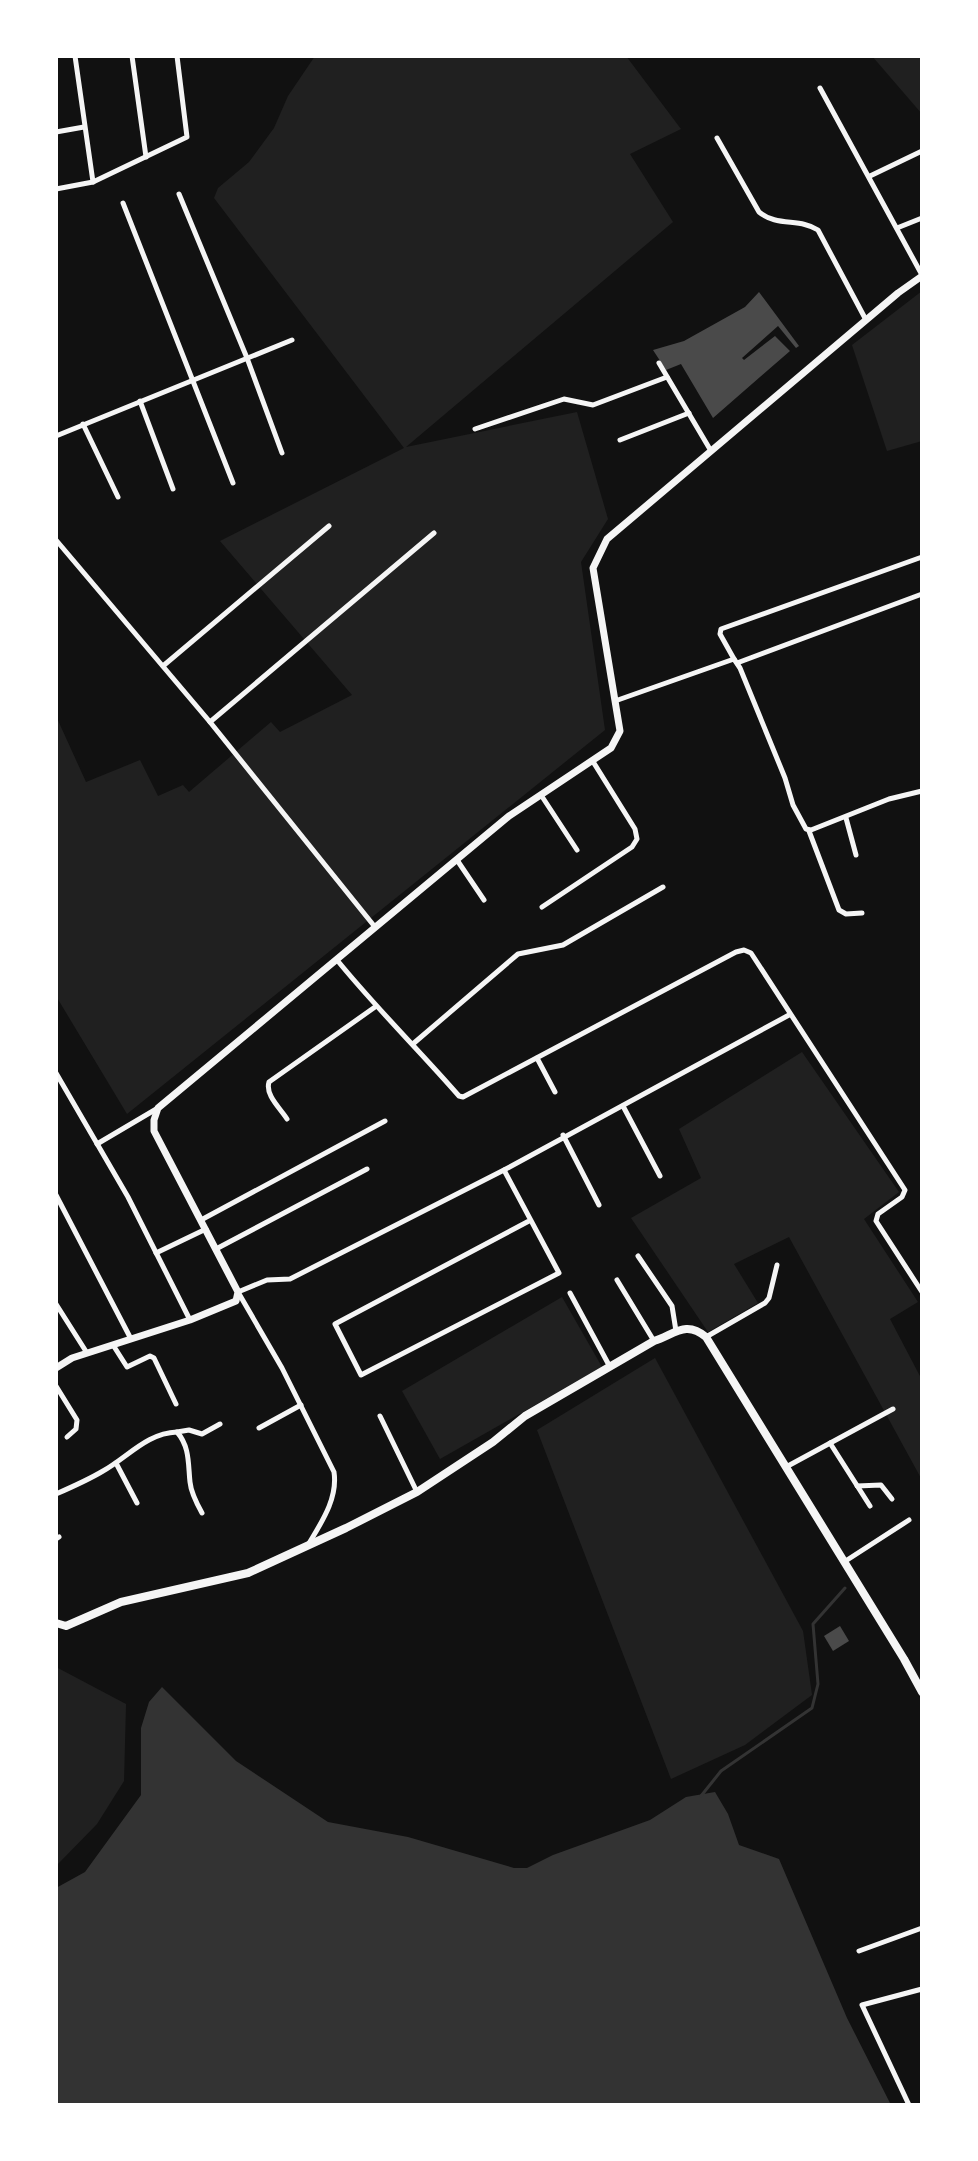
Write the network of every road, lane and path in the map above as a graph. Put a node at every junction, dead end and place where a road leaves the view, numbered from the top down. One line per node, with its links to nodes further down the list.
1 (75, 56): 5 (street)
2 (132, 56): 9 (street)
3 (177, 56): 9 (street)
4 (820, 88): 10 (street)
5 (84, 127): 6 (street); 11 (street)
6 (56, 132)
7 (717, 138): 18 (street)
8 (922, 151): 10 (street)
9 (146, 157): 11 (street)
10 (870, 176): 16 (street)
11 (93, 182): 12 (street)
12 (56, 189)
13 (179, 194): 20 (street)
14 (123, 203): 23 (street)
15 (922, 218): 16 (street)
16 (897, 228): 17 (street)
17 (922, 276): 18 (street)
18 (866, 320): 30 (street)
19 (292, 340): 20 (street)
20 (247, 358): 23 (street); 31 (street)
21 (659, 363): 22 (street)
22 (667, 377): 25 (street); 27 (street)
23 (193, 380): 24 (street); 32 (street)
24 (140, 401): 26 (street); 33 (street)
25 (689, 413): 29 (street); 30 (street)
26 (83, 424): 28 (street); 34 (street)
27 (475, 429)
28 (56, 436)
29 (620, 440)
30 (711, 451): 42 (street)
31 (282, 453)
32 (233, 483)
33 (173, 489)
34 (118, 497)
35 (329, 526): 41 (street)
36 (434, 533): 43 (street)
37 (56, 540): 41 (street)
38 (922, 557): 40 (street)
39 (922, 594): 40 (street)
40 (736, 661): 42 (street); 48 (street)
41 (163, 666): 43 (street)
42 (615, 701): 44 (street)
43 (210, 722): 56 (street)
44 (592, 760): 46 (street); 54 (street)
45 (922, 791): 47 (street)
46 (541, 795): 49 (street); 51 (street)
47 (846, 817): 48 (street); 50 (street)
48 (809, 831): 55 (street)
49 (577, 850)
50 (856, 855)
51 (457, 860): 53 (street); 56 (street)
52 (663, 887): 60 (street)
53 (484, 900)
54 (542, 907)
55 (862, 913)
56 (376, 928): 57 (street)
57 (337, 960): 58 (street); 65 (street)
58 (375, 1007): 60 (street); 66 (street)
59 (789, 1015): 61 (street); 64 (street); 84 (street)
60 (414, 1043): 61 (street)
61 (537, 1058): 63 (street)
62 (56, 1073): 69 (street)
63 (555, 1092)
64 (623, 1106): 68 (street); 72 (street)
65 (158, 1108): 69 (street); 75 (street)
66 (287, 1119)
67 (385, 1121): 75 (street)
68 (563, 1135): 71 (street); 74 (street)
69 (97, 1144): 79 (street)
70 (367, 1169): 78 (street)
71 (504, 1170): 76 (street); 83 (street)
72 (660, 1176)
73 (56, 1195): 90 (street)
74 (599, 1205)
75 (201, 1220): 77 (street)
76 (529, 1221): 76 (street)
77 (206, 1229): 78 (street); 79 (street)
78 (216, 1249): 83 (street)
79 (156, 1253): 87 (street)
80 (638, 1256): 88 (street)
81 (777, 1265): 89 (street)
82 (617, 1280): 91 (street)
83 (238, 1292): 87 (street); 98 (street)
84 (922, 1292)
85 (570, 1293): 95 (street)
86 (56, 1304): 93 (street)
87 (190, 1320): 90 (street)
88 (676, 1331): 89 (main road); 91 (main road)
89 (706, 1337): 107 (main road)
90 (131, 1339): 92 (street)
91 (654, 1341): 95 (main road)
92 (113, 1345): 93 (street); 97 (street)
93 (87, 1353): 94 (street)
94 (57, 1366)
95 (610, 1367): 109 (main road)
96 (56, 1386): 104 (street)
97 (176, 1404)
98 (301, 1405): 102 (street); 116 (street)
99 (893, 1409): 105 (street)
100 (380, 1416): 109 (street)
101 (220, 1424): 103 (street)
102 (259, 1428)
103 (177, 1432): 106 (street); 114 (street)
104 (67, 1437)
105 (830, 1443): 107 (street); 108 (street)
106 (116, 1463): 110 (street); 112 (street)
107 (786, 1467): 117 (main road)
108 (857, 1486): 111 (street); 113 (street)
109 (417, 1492): 116 (main road)
110 (56, 1494)
111 (892, 1499)
112 (137, 1503)
113 (870, 1506)
114 (202, 1513)
115 (909, 1520): 117 (street)
116 (308, 1546): 118 (main road)
117 (844, 1562): 119 (main road)
118 (56, 1623)
119 (922, 1692)
120 (922, 1928): 121 (street)
121 (859, 1951)
122 (922, 1989): 123 (street)
123 (909, 2105)

